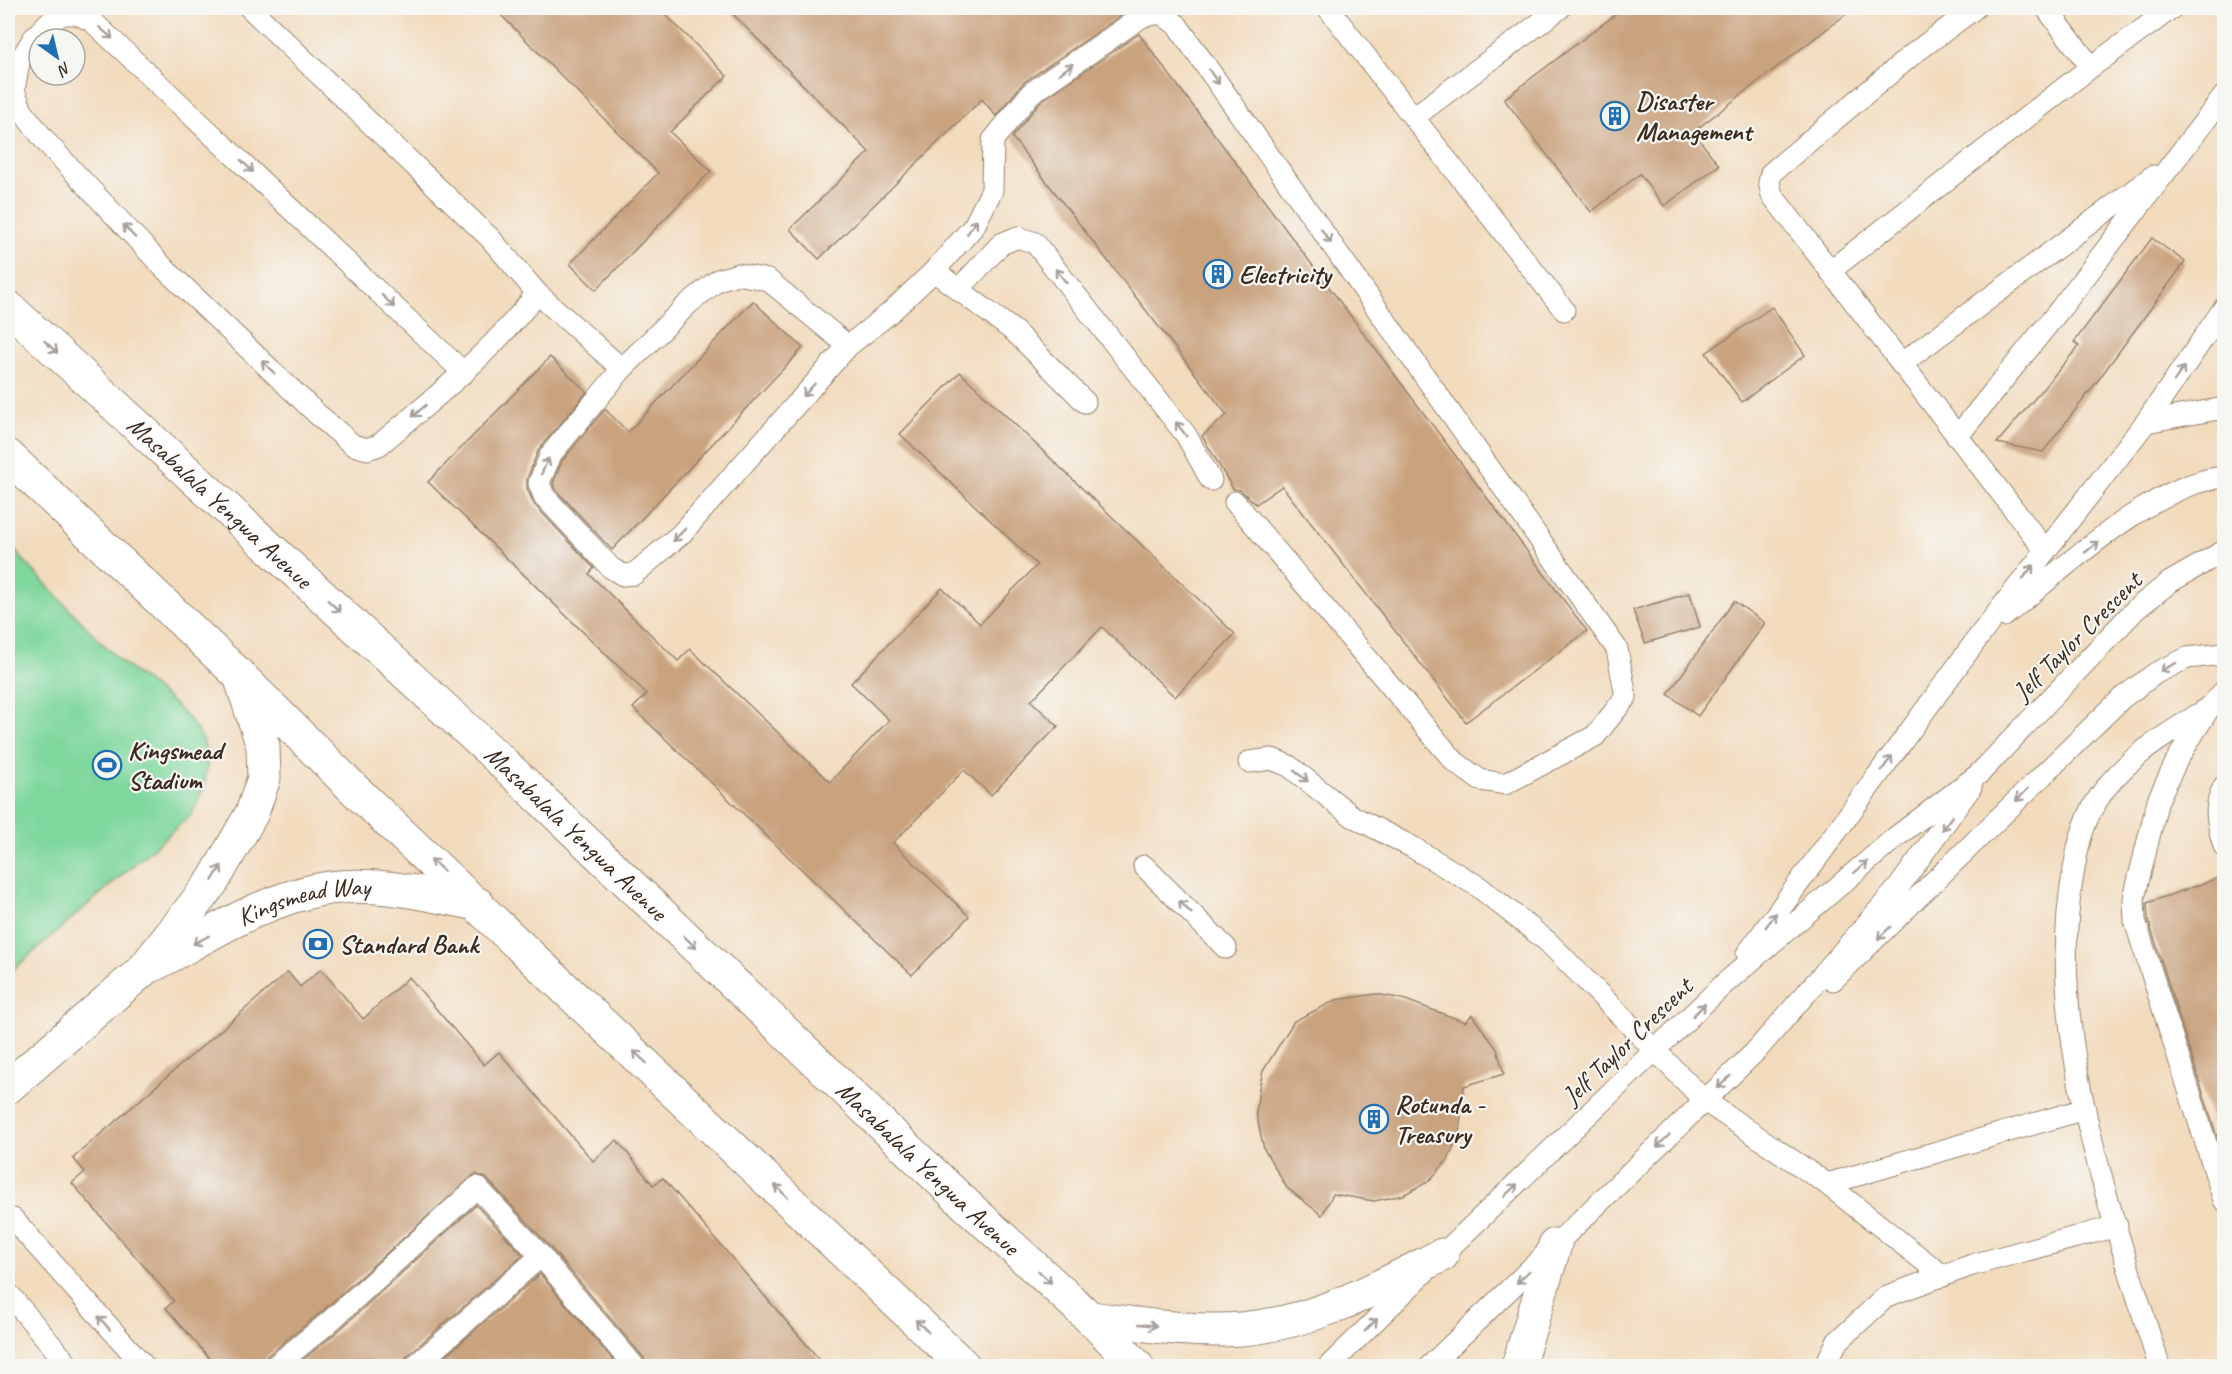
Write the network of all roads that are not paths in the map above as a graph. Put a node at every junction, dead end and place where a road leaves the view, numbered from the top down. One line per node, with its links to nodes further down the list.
1 (250, 8): 14 (lane)
2 (1328, 8): 9 (lane)
3 (1560, 8): 9 (lane)
4 (1976, 8): 12 (lane)
5 (2046, 8): 7 (lane)
6 (2172, 8): 7 (lane)
7 (2091, 67): 12 (lane)
8 (2224, 96): 10 (lane)
9 (1414, 117): 17 (lane)
10 (2175, 160): 19 (lane); 25 (lane)
11 (934, 271): 13 (lane); 18 (lane); 29 (lane, one-way to 29)
12 (1830, 271): 19 (lane)
13 (960, 288): 22 (lane); 28 (lane, one-way to 13)
14 (537, 293): 20 (lane); 21 (lane)
15 (8, 308): 60 (main road, Masabalala Yengwa Avenue, one-way to 60)
16 (2224, 308): 24 (lane, one-way to 16)
17 (1564, 310)
18 (848, 346): 20 (lane); 20 (lane, one-way to 20)
19 (1901, 364): 25 (lane)
20 (622, 369)
21 (464, 373): 21 (lane, one-way to 21)
22 (1085, 402)
23 (2224, 408): 24 (lane)
24 (2146, 422): 30 (lane)
25 (1957, 437): 30 (lane)
26 (8, 456): 34 (main road)
27 (2224, 477): 32 (lane, one-way to 27)
28 (1211, 480)
29 (1235, 502)
30 (2045, 550): 32 (lane, one-way to 30)
31 (2224, 551): 38 (lane, Jelf Taylor Crescent)
32 (1980, 635): 45 (lane, one-way to 32)
33 (2224, 654): 47 (lane, one-way to 47)
34 (240, 676): 42 (main road, one-way to 34); 44 (main road, Kingsmead Way, one-way to 34)
35 (2224, 691): 36 (lane)
36 (2210, 707): 50 (lane); 52 (lane)
37 (1249, 762): 46 (lane, one-way to 46)
38 (1979, 774): 45 (lane, Jelf Taylor Crescent, one-way to 38); 47 (lane, Jelf Taylor Crescent, one-way to 47)
39 (2224, 786): 40 (lane)
40 (2224, 846)
41 (1144, 866): 43 (lane, one-way to 41)
42 (478, 904): 44 (main road, Kingsmead Way, one-way to 44); 66 (main road, one-way to 42)
43 (1226, 948)
44 (143, 970): 48 (main road, Kingsmead Way)
45 (1725, 984): 46 (lane, Jelf Taylor Crescent, one-way to 45)
46 (1657, 1051): 49 (lane); 56 (lane, Jelf Taylor Crescent, one-way to 46)
47 (1756, 1051): 49 (lane, Jelf Taylor Crescent, one-way to 49)
48 (8, 1087)
49 (1705, 1101): 51 (lane); 55 (lane, Jelf Taylor Crescent, one-way to 55)
50 (2085, 1109): 51 (lane); 54 (lane)
51 (1827, 1184): 58 (lane)
52 (2224, 1200)
53 (8, 1219): 62 (lane, one-way to 53)
54 (2117, 1226): 58 (lane); 72 (lane)
55 (1556, 1245): 69 (lane, Jelf Taylor Crescent, one-way to 69); 70 (main road)
56 (1442, 1255): 60 (main road, one-way to 56); 68 (lane, Jelf Taylor Crescent, one-way to 56)
57 (541, 1256): 63 (lane); 64 (lane); 65 (lane)
58 (1943, 1276): 71 (lane)
59 (8, 1293): 61 (lane)
60 (1090, 1318): 67 (main road, Masabalala Yengwa Avenue)
61 (69, 1366)
62 (144, 1366)
63 (275, 1366)
64 (415, 1366)
65 (634, 1366)
66 (964, 1366)
67 (1137, 1366)
68 (1329, 1366)
69 (1430, 1366)
70 (1518, 1366)
71 (1825, 1366)
72 (2159, 1366)

